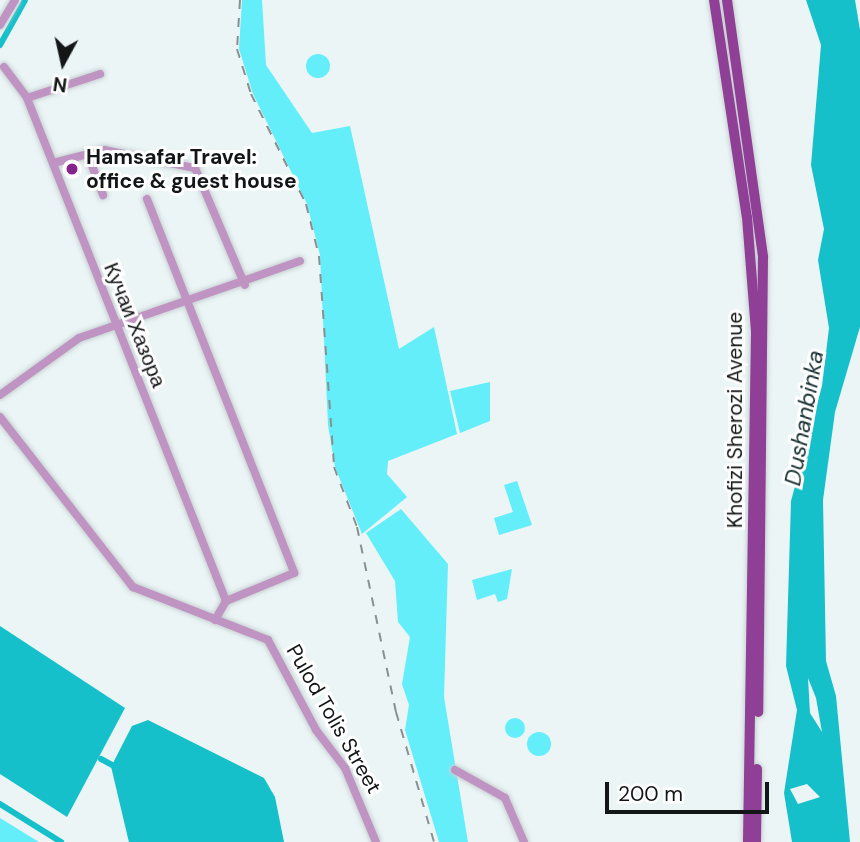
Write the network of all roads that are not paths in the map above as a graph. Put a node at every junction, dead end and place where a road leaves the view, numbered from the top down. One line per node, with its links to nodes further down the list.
1 (714, 0): 24 (main road, Khofizi Sherozi Avenue)
2 (727, 0): 25 (main road, Khofizi Sherozi Avenue)
3 (0, 2): 4 (street)
4 (13, 4): 5 (street)
5 (0, 26)
6 (4, 67): 8 (street, Кучаи Хазора)
7 (100, 74): 8 (street)
8 (27, 97): 10 (street, Кучаи Хазора)
9 (88, 155): 10 (street); 11 (street); 14 (street)
10 (53, 163): 16 (street, Кучаи Хазора)
11 (103, 195)
12 (147, 199): 15 (street)
13 (300, 261): 14 (street)
14 (245, 285): 15 (street)
15 (191, 299): 16 (street); 19 (street)
16 (118, 324): 17 (street); 19 (street, Кучаи Хазора)
17 (0, 395)
18 (0, 417): 20 (street, Pulod Tolis Street)
19 (226, 601): 20 (street)
20 (215, 620): 22 (street, Pulod Tolis Street)
21 (455, 770): 23 (street)
22 (376, 842)
23 (524, 842)
24 (748, 842)
25 (756, 842)

